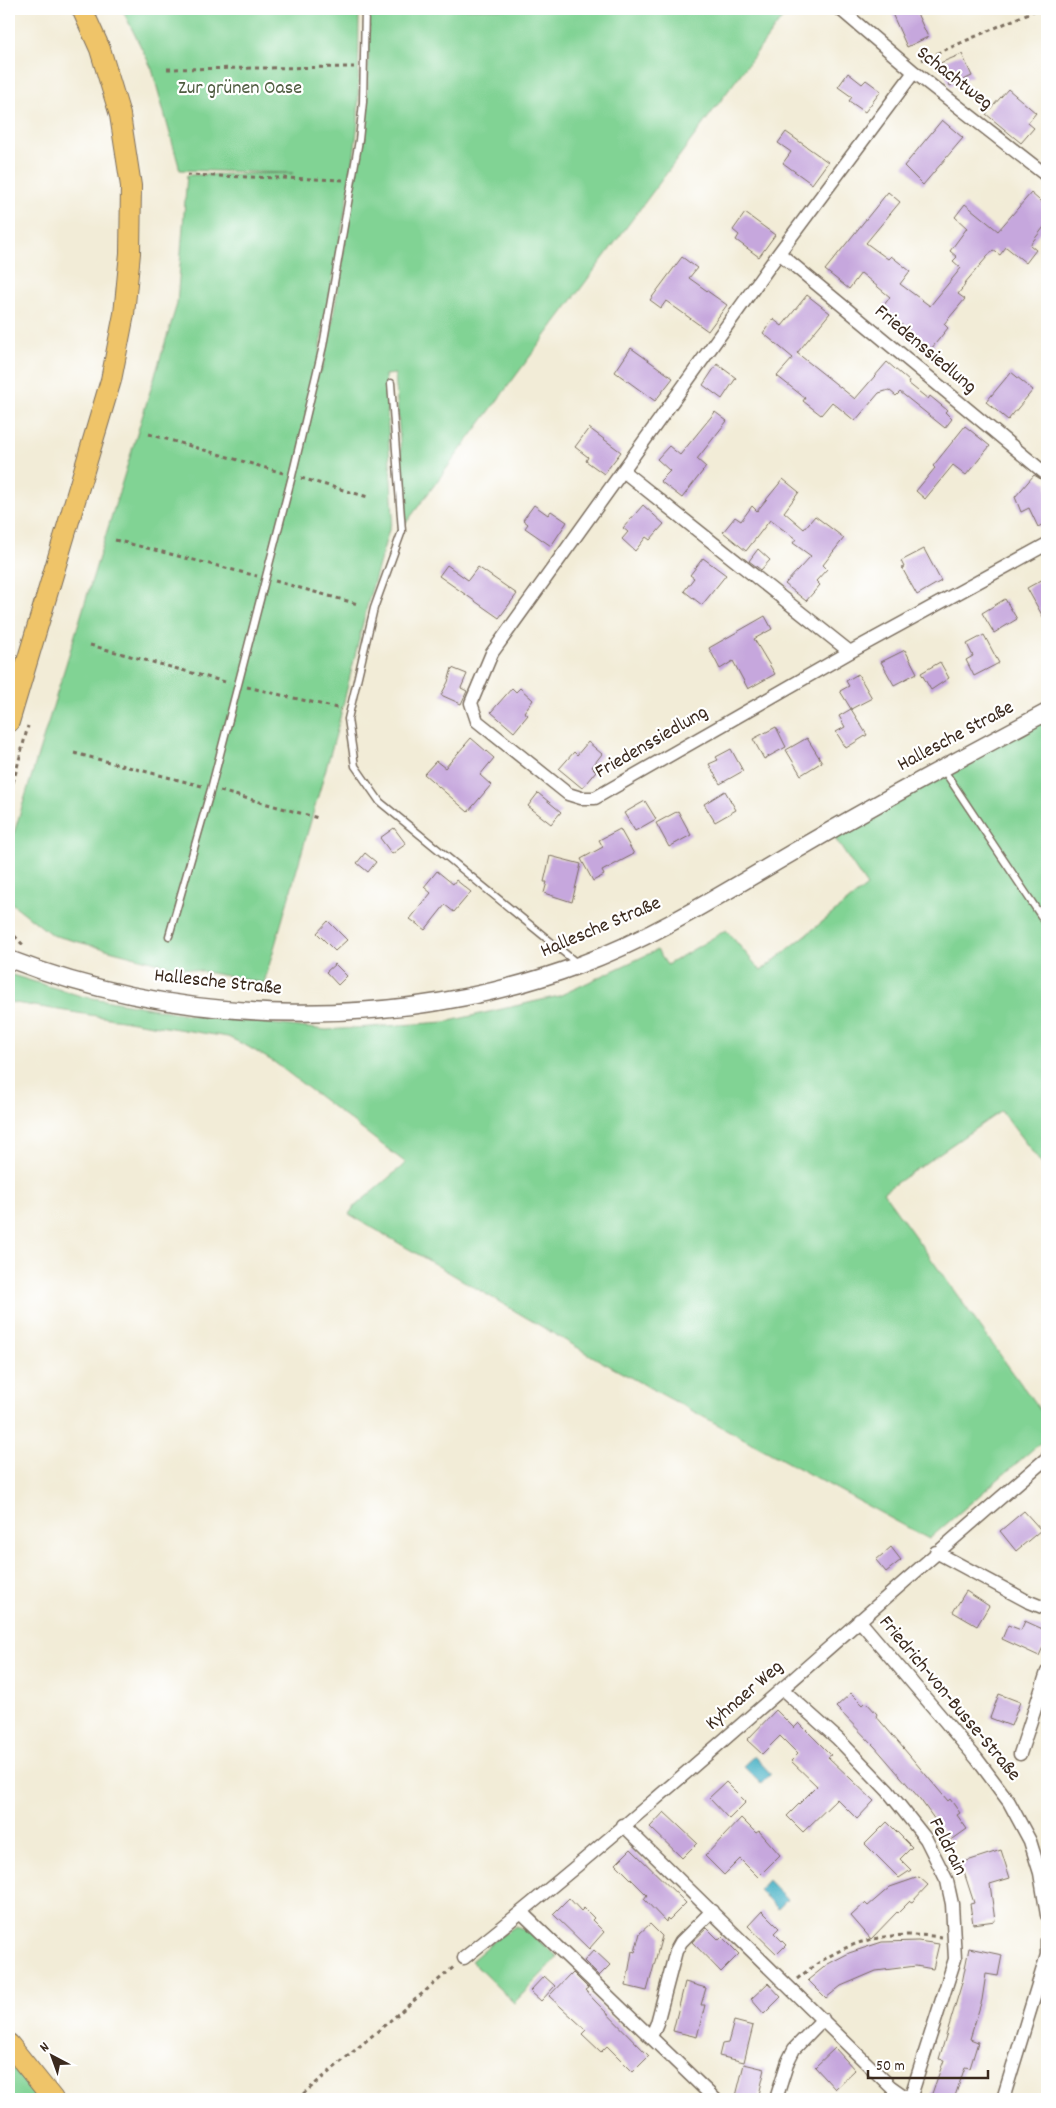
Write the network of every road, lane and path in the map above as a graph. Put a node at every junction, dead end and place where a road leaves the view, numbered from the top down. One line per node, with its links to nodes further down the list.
1 (82, 9): 27 (main road)
2 (364, 9): 5 (lane)
3 (840, 9): 6 (street, Schachtweg)
4 (1038, 9): 6 (path)
5 (364, 67): 7 (path); 10 (lane)
6 (911, 69): 9 (street, Schachtweg); 11 (street, Friedenssiedlung)
7 (167, 70)
8 (187, 175): 10 (path)
9 (1047, 176)
10 (351, 180): 16 (lane)
11 (779, 253): 14 (street, Friedenssiedlung); 15 (street, Friedenssiedlung)
12 (391, 383): 35 (lane)
13 (149, 434): 16 (path)
14 (622, 471): 23 (street); 23 (street, Friedenssiedlung)
15 (1047, 475)
16 (292, 476): 17 (path); 20 (lane)
17 (368, 497)
18 (115, 540): 20 (path)
19 (1047, 544): 23 (street, Friedenssiedlung)
20 (266, 578): 21 (path); 24 (lane)
21 (358, 604)
22 (90, 645): 24 (path)
23 (850, 652)
24 (238, 685): 25 (path); 30 (lane)
25 (345, 710)
26 (1047, 712): 29 (street, Hallesche Straße)
27 (9, 722)
28 (74, 753): 30 (path)
29 (942, 768): 32 (lane); 35 (street, Hallesche Straße)
30 (211, 788): 31 (path); 33 (lane)
31 (318, 818)
32 (1047, 925)
33 (169, 936)
34 (9, 959): 35 (street, Hallesche Straße)
35 (579, 965)
36 (1047, 1458): 37 (street, Kyhnaer Weg)
37 (936, 1552): 38 (street); 39 (street, Kyhnaer Weg)
38 (1047, 1609)
39 (859, 1620): 41 (street, Kyhnaer Weg); 46 (street, Friedrich-von-Busse-Straße)
40 (1047, 1672): 42 (street)
41 (782, 1689): 43 (street, Kyhnaer Weg); 47 (street, Feldrain)
42 (1020, 1754)
43 (623, 1826): 44 (street, Feldrain); 45 (street, Kyhnaer Weg)
44 (712, 1911): 50 (street, Feldrain); 52 (street)
45 (522, 1912): 49 (street, Kyhnaer Weg); 52 (street)
46 (1047, 1915)
47 (955, 1938): 50 (path); 58 (street, Feldrain)
48 (1047, 1940): 59 (street)
49 (464, 1958): 55 (path)
50 (789, 1986): 51 (street, Feldrain)
51 (823, 2019): 57 (street); 58 (street, Feldrain)
52 (651, 2037): 56 (street)
53 (9, 2044): 54 (main road)
54 (53, 2099)
55 (297, 2099)
56 (714, 2099)
57 (776, 2099)
58 (909, 2099)
59 (1003, 2099)

